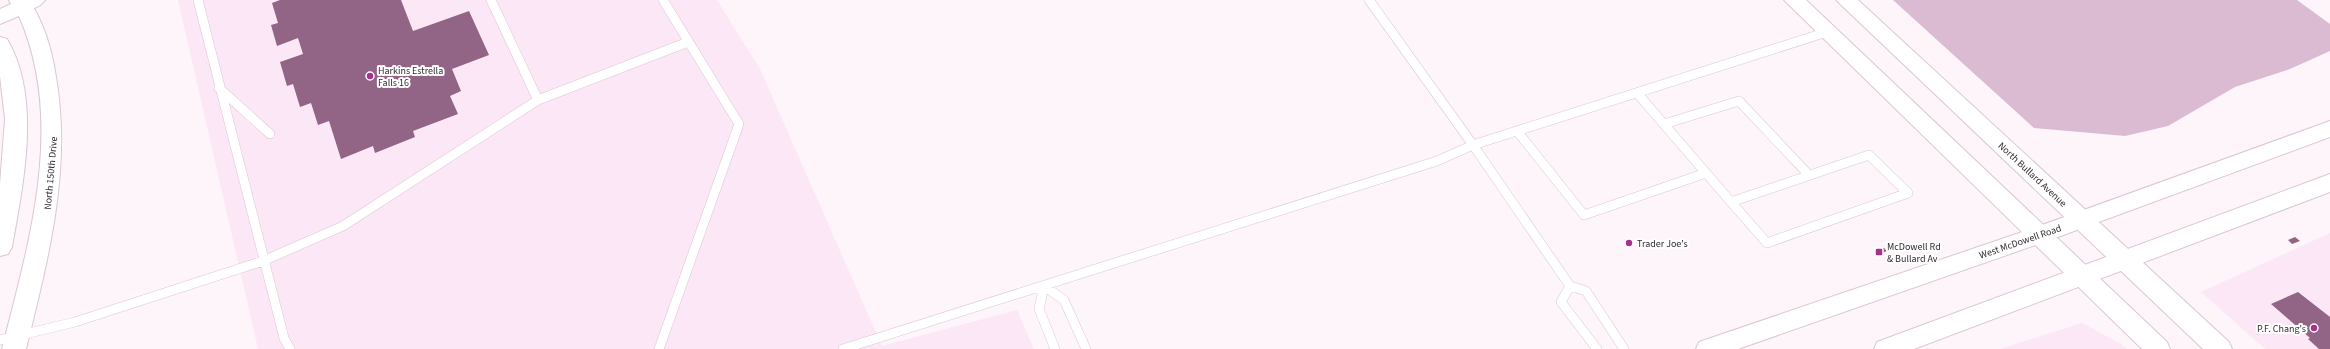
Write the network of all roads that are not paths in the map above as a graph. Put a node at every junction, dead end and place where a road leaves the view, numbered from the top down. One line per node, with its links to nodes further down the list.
1 (198, 0): 12 (lane)
2 (491, 0): 14 (lane)
3 (663, 0): 10 (lane)
4 (1369, 0): 19 (lane)
5 (1794, 0): 9 (main road)
6 (1846, 0): 24 (main road, North Bullard Avenue)
7 (26, 2): 8 (main road); 32 (main road, North 150th Drive)
8 (0, 17)
9 (1827, 32): 13 (lane); 25 (main road)
10 (688, 42): 14 (lane); 34 (lane)
11 (0, 44): 26 (main road)
12 (219, 88): 18 (lane); 28 (lane)
13 (1637, 93): 15 (lane); 17 (lane)
14 (538, 100): 28 (lane)
15 (1664, 124): 20 (lane); 21 (lane)
16 (2330, 129): 24 (main road, West McDowell Road)
17 (1517, 131): 19 (lane); 20 (lane)
18 (270, 134)
19 (1473, 145): 30 (lane); 31 (lane)
20 (1706, 174): 23 (lane)
21 (1809, 175): 23 (lane); 23 (lane)
22 (2330, 183): 27 (main road)
23 (1731, 202)
24 (2082, 219): 25 (main road, West McDowell Road); 27 (main road, North Bullard Avenue)
25 (2039, 235): 29 (main road); 40 (main road, West McDowell Road)
26 (0, 247)
27 (2126, 260): 29 (main road); 43 (main road, North Bullard Avenue)
28 (263, 261): 32 (lane); 33 (lane)
29 (2082, 276): 41 (main road); 42 (main road)
30 (1044, 286): 35 (lane); 36 (lane); 37 (lane)
31 (1570, 286): 38 (lane); 39 (lane)
32 (11, 342)
33 (290, 349)
34 (659, 349)
35 (843, 349)
36 (1055, 349)
37 (1086, 349)
38 (1597, 349)
39 (1624, 349)
40 (1708, 349)
41 (1886, 349)
42 (2158, 349)
43 (2220, 349)

